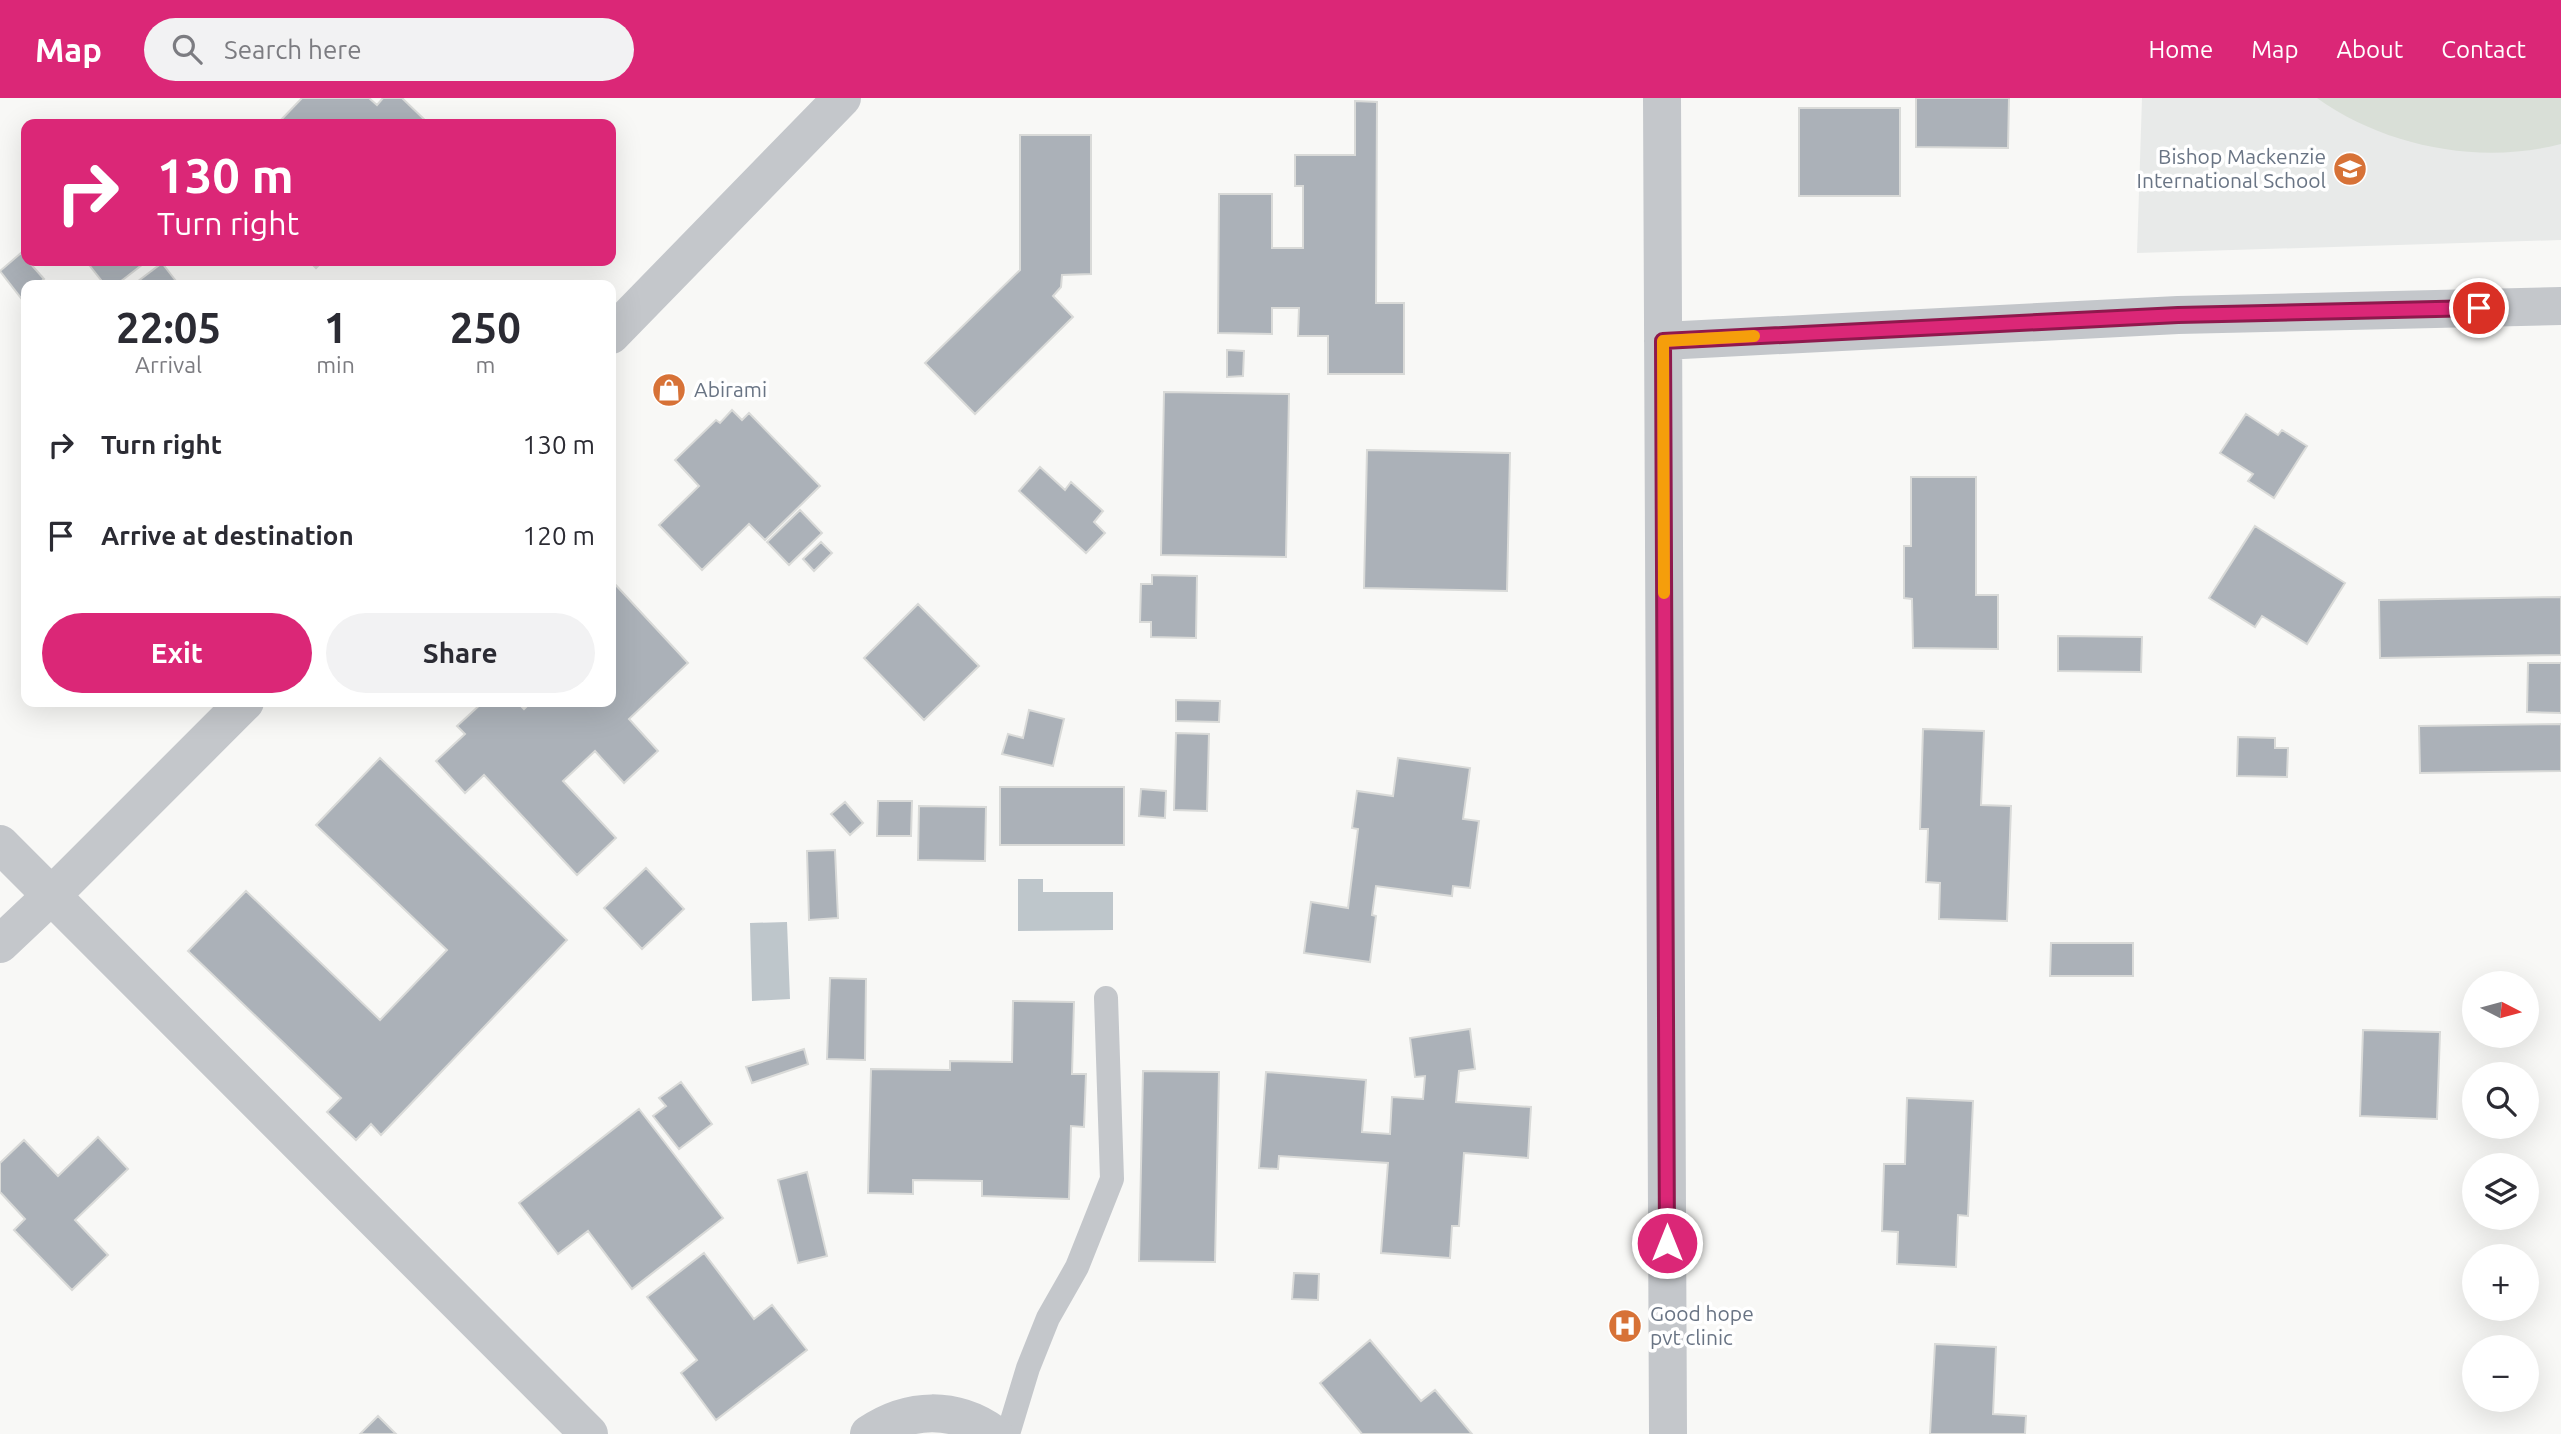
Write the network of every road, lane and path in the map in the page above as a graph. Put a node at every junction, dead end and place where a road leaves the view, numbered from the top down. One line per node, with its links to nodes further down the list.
1 (842, 98): 4 (street)
2 (1662, 98): 5 (street)
3 (2561, 306): 5 (street)
4 (616, 330)
5 (1663, 341): 15 (street)
6 (240, 707): 8 (street)
7 (0, 844): 8 (street)
8 (53, 894): 9 (street); 11 (street)
9 (0, 944)
10 (1106, 998): 14 (lane)
11 (589, 1434)
12 (870, 1434): 13 (street)
13 (994, 1434)
14 (1008, 1434)
15 (1668, 1434)

